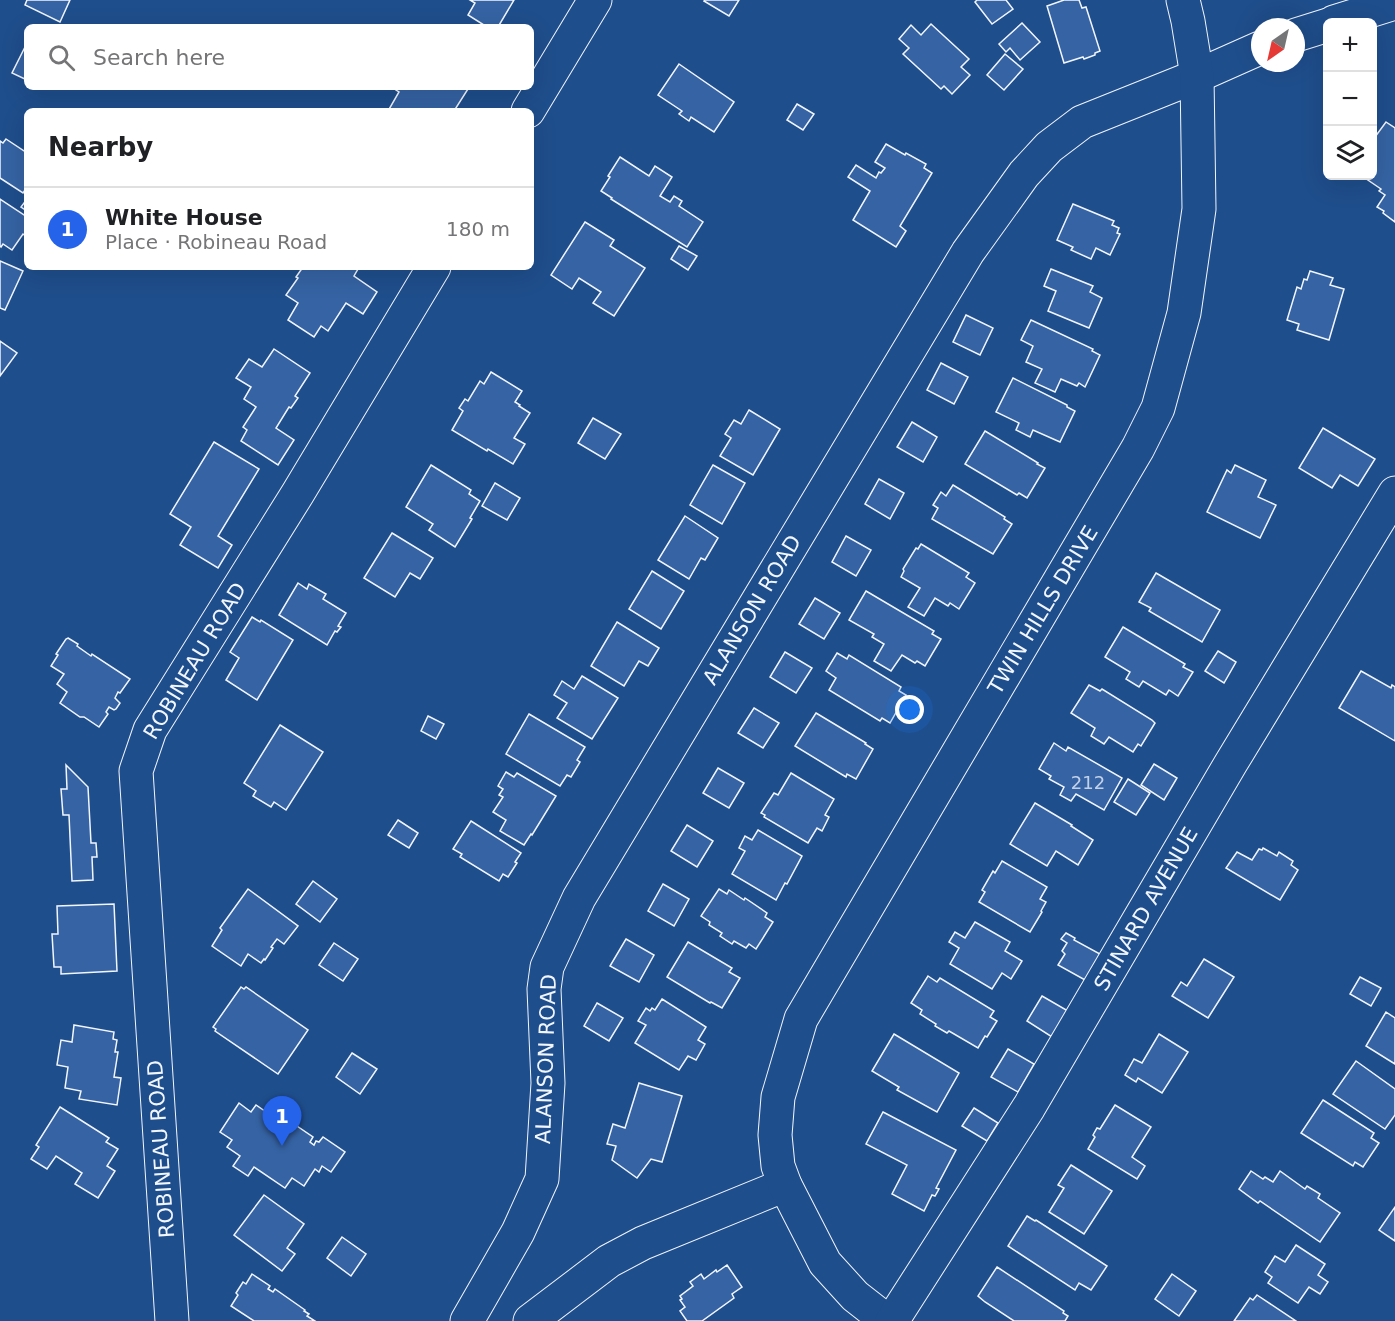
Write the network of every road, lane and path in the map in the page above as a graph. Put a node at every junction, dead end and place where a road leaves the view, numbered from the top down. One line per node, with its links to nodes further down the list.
1 (595, 0): 9 (street)
2 (1183, 0): 8 (street, TWIN HILLS DRIVE)
3 (1395, 3): 4 (street)
4 (1347, 18)
5 (1323, 27): 6 (street)
6 (1305, 32)
7 (1251, 52): 8 (street, ALANSON ROAD)
8 (1197, 76): 12 (street, TWIN HILLS DRIVE); 14 (street, ALANSON ROAD)
9 (530, 108)
10 (432, 270): 13 (street, ROBINEAU ROAD)
11 (1395, 493): 17 (street, STINARD AVENUE)
12 (785, 1185): 15 (street); 16 (street, TWIN HILLS DRIVE)
13 (172, 1321)
14 (467, 1321)
15 (530, 1321)
16 (887, 1321)
17 (892, 1321)

